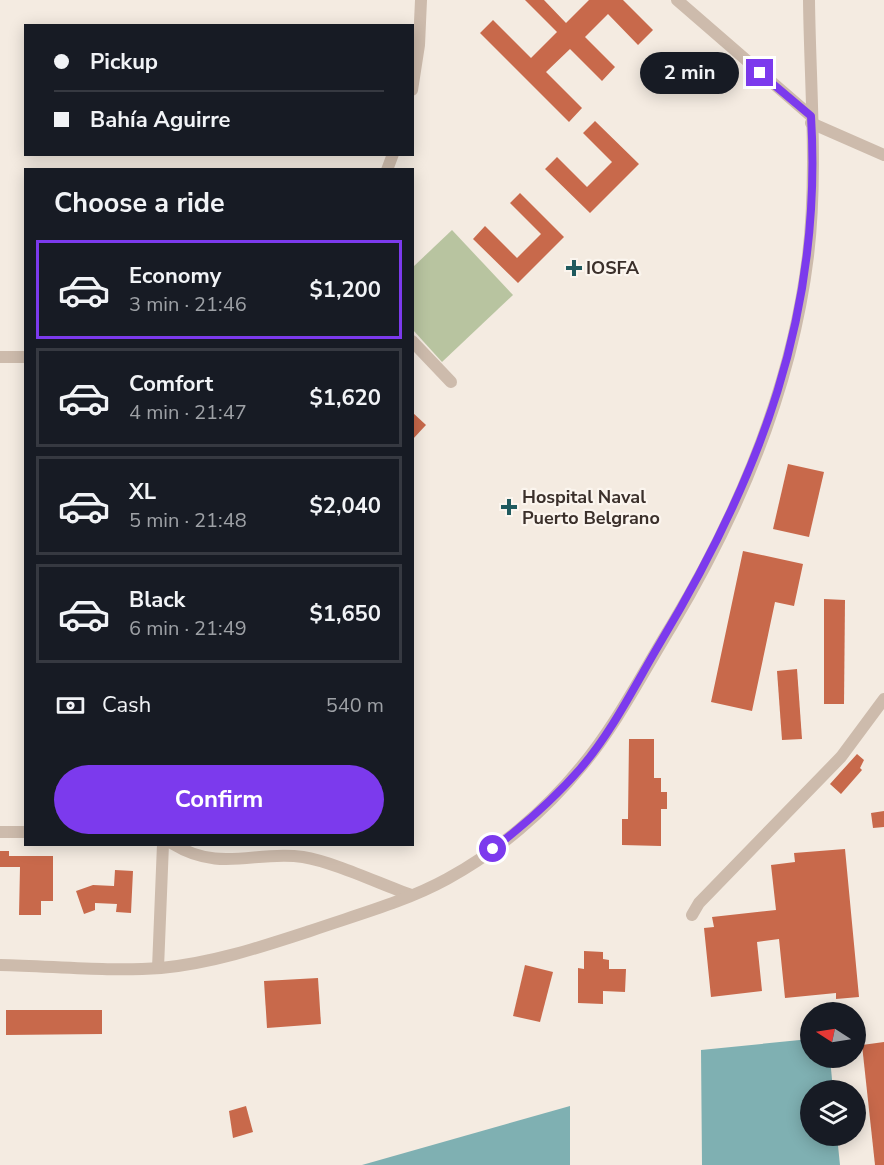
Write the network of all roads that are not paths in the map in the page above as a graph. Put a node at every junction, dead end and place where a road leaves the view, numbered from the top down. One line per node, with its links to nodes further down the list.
1 (421, 0): 4 (street)
2 (676, 0): 5 (street)
3 (809, 0): 5 (street)
4 (414, 77)
5 (811, 120): 6 (street); 16 (street)
6 (884, 155)
7 (414, 343): 10 (street)
8 (0, 357): 9 (street)
9 (24, 357)
10 (451, 382)
11 (884, 699): 17 (street)
12 (0, 832): 13 (street)
13 (24, 832)
14 (163, 846): 19 (street)
15 (176, 846): 16 (street)
16 (411, 896): 19 (street)
17 (692, 915)
18 (0, 965): 19 (street)
19 (158, 968)

